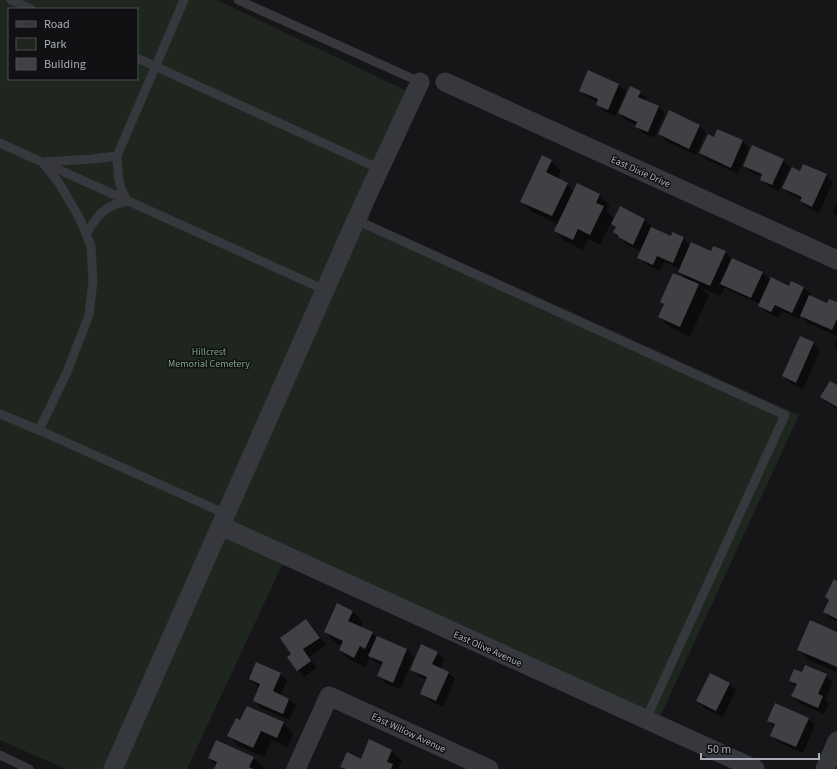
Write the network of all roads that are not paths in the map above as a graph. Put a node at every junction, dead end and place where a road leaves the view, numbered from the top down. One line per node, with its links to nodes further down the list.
1 (11, 0): 4 (lane)
2 (184, 0): 6 (lane)
3 (238, 0): 7 (lane)
4 (28, 8)
5 (138, 58): 6 (lane)
6 (156, 66): 10 (lane); 12 (lane)
7 (420, 82): 12 (street)
8 (445, 82): 16 (street, East Dixie Drive)
9 (0, 143): 11 (lane)
10 (117, 156): 11 (lane); 13 (lane)
11 (42, 162): 13 (lane); 15 (lane)
12 (380, 169): 14 (street)
13 (128, 201): 15 (lane); 17 (lane)
14 (356, 220): 17 (street); 21 (lane)
15 (86, 234): 19 (lane)
16 (837, 260)
17 (325, 290): 20 (street)
18 (0, 414): 19 (lane)
19 (39, 430): 20 (lane)
20 (223, 520): 21 (street, East Olive Avenue); 25 (street)
21 (646, 719): 28 (street, East Olive Avenue)
22 (837, 741): 29 (street)
23 (0, 755): 24 (lane)
24 (28, 769)
25 (113, 769)
26 (296, 769): 27 (street, East Willow Avenue)
27 (489, 769)
28 (756, 769)
29 (824, 769)

